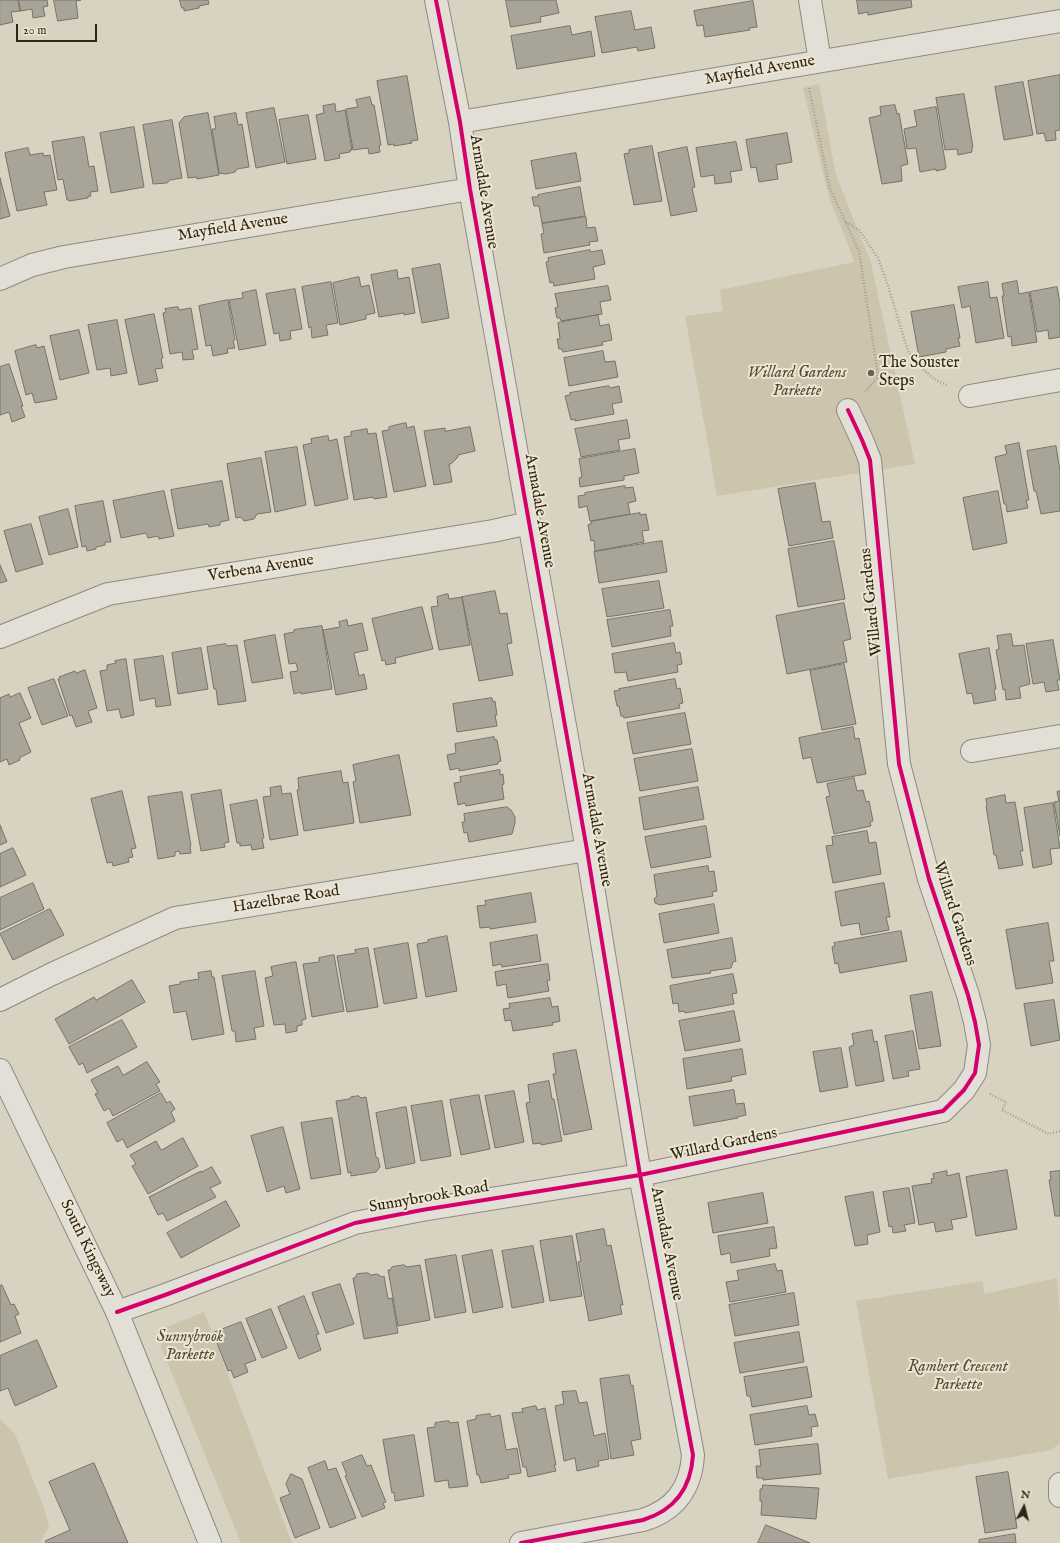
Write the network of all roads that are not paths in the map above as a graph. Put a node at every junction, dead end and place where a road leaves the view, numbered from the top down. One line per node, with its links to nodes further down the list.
1 (436, 0): 5 (street, Armadale Avenue)
2 (810, 0): 4 (street)
3 (1060, 21): 4 (street, Mayfield Avenue)
4 (820, 61): 5 (street, Mayfield Avenue)
5 (460, 122): 6 (street, Armadale Avenue)
6 (470, 189): 7 (street, Mayfield Avenue); 11 (street, Armadale Avenue)
7 (0, 279)
8 (1060, 380): 9 (street)
9 (970, 396)
10 (848, 410): 18 (street, Willard Gardens)
11 (529, 523): 12 (street, Verbena Avenue); 15 (street, Armadale Avenue)
12 (0, 637)
13 (1060, 736): 14 (street)
14 (972, 751)
15 (587, 850): 16 (street, Hazelbrae Road); 18 (street, Armadale Avenue)
16 (0, 1000)
17 (0, 1070): 19 (street, South Kingsway)
18 (640, 1175): 19 (street, Sunnybrook Road); 23 (street, Armadale Avenue)
19 (117, 1312): 22 (street, South Kingsway)
20 (1060, 1484): 21 (street)
21 (1060, 1496)
22 (210, 1543)
23 (521, 1543)

